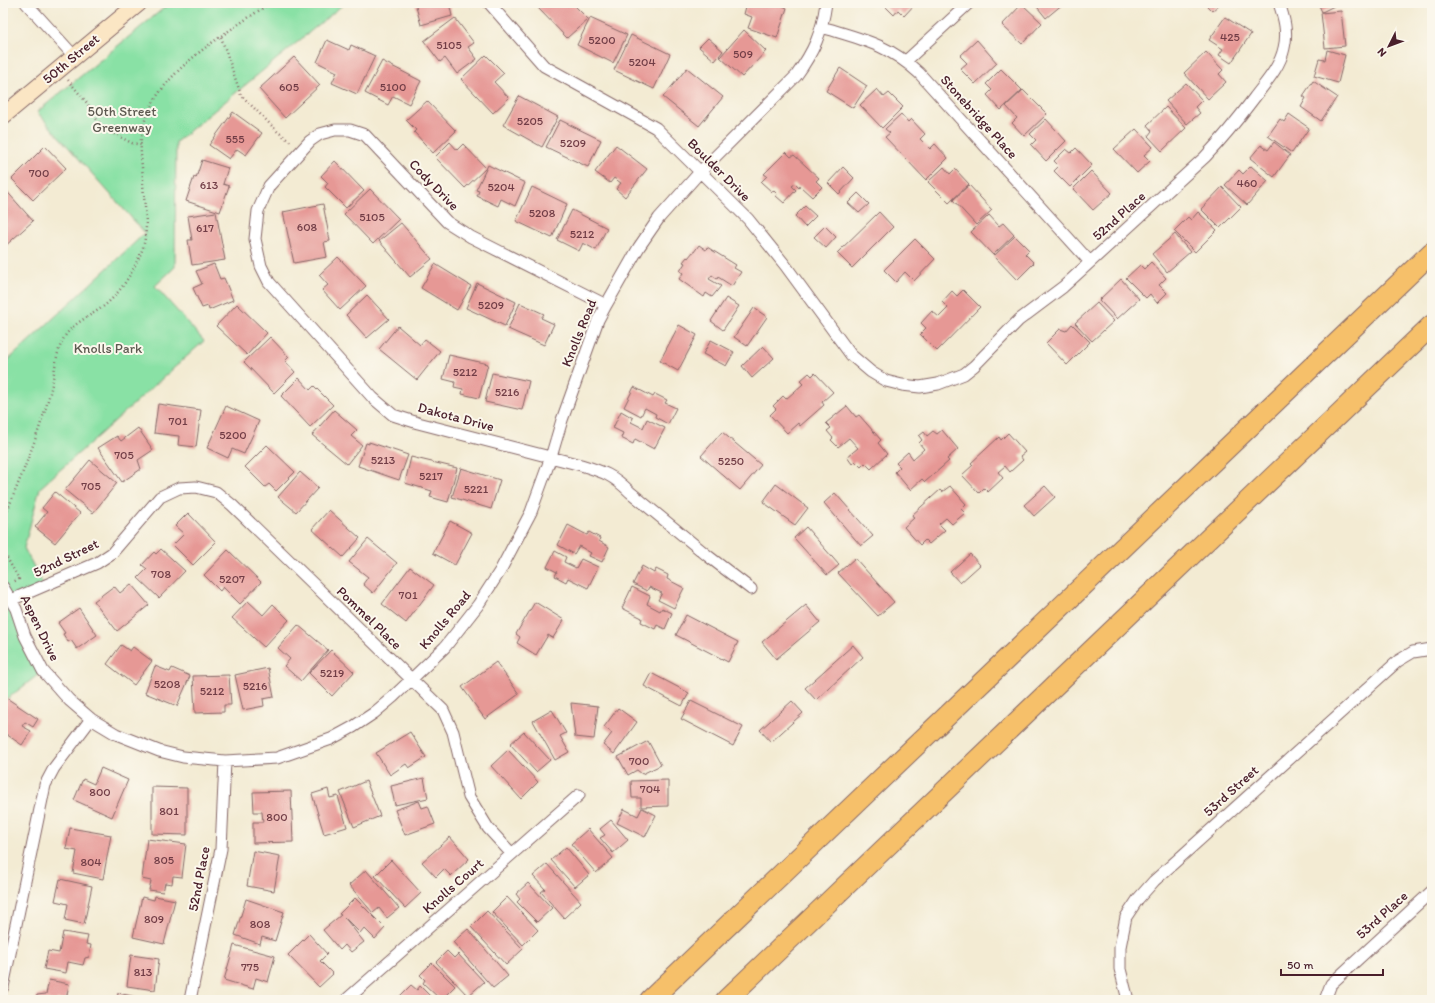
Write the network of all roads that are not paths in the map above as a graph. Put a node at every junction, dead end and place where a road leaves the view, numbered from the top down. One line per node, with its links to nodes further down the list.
1 (26, 3): 8 (street)
2 (139, 3): 8 (main road, 50th Street)
3 (489, 3): 12 (street, Boulder Drive)
4 (826, 3): 7 (street, Knolls Road)
5 (969, 3): 9 (street)
6 (1278, 3): 14 (street, 52nd Place)
7 (822, 27): 9 (street, Stonebridge Place); 12 (street, Knolls Road)
8 (74, 56): 10 (main road, 50th Street)
9 (906, 61): 14 (street, Stonebridge Place)
10 (3, 116)
11 (301, 150): 15 (street, Cody Drive); 18 (street, Dakota Drive)
12 (700, 172): 15 (street, Knolls Road); 17 (street, Boulder Drive)
13 (1432, 252): 33 (highway)
14 (1090, 262): 17 (street, 52nd Place)
15 (606, 305): 18 (street, Knolls Road)
16 (1432, 325): 34 (highway)
17 (902, 385)
18 (552, 457): 21 (street, Dakota Drive); 24 (street, Knolls Road)
19 (182, 488): 22 (street, 52nd Street); 24 (street, Pommel Place)
20 (3, 587): 22 (street, Aspen Drive)
21 (751, 589)
22 (11, 600): 25 (street, Aspen Drive)
23 (1432, 649): 35 (street, 53rd Street)
24 (412, 680): 26 (street, Aspen Drive); 28 (street, Pommel Place)
25 (91, 719): 26 (street, Aspen Drive); 30 (street)
26 (225, 761): 31 (street, 52nd Place)
27 (579, 795): 28 (street, Knolls Court)
28 (512, 854): 32 (street, Knolls Court)
29 (1432, 890): 36 (street, 53rd Place)
30 (3, 987)
31 (190, 1000)
32 (346, 1000)
33 (650, 1000)
34 (726, 1000)
35 (1128, 1000)
36 (1325, 1000)

